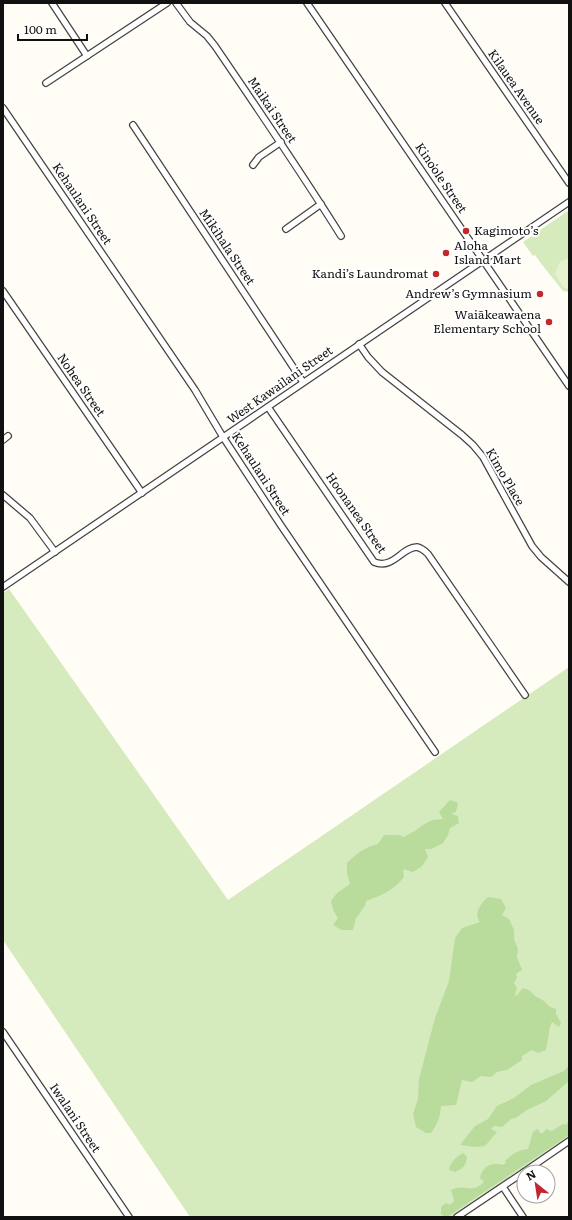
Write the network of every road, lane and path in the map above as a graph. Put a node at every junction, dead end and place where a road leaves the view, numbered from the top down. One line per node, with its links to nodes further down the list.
1 (52, 3): 6 (street)
2 (167, 3): 6 (street)
3 (176, 3): 10 (street, Maikai Street)
4 (307, 3): 17 (street, Kinoʻole Street)
5 (445, 3): 12 (street, Kilauea Avenue)
6 (87, 56): 7 (street)
7 (46, 83)
8 (3, 108): 23 (street, Kehaulani Street)
9 (132, 125): 20 (street, Mikihala Street)
10 (281, 142): 11 (street); 14 (street, Maikai Street)
11 (253, 165)
12 (569, 183)
13 (569, 202): 17 (street, West Kawailani Street)
14 (321, 204): 15 (street); 16 (street, Maikai Street)
15 (286, 229)
16 (341, 236)
17 (483, 260): 19 (street, West Kawailani Street); 21 (street, Kinoʻole Street)
18 (3, 291): 24 (street, Nohea Street)
19 (359, 344): 20 (street, West Kawailani Street); 27 (street, Kimo Place)
20 (303, 382): 22 (street, West Kawailani Street)
21 (569, 386)
22 (268, 406): 23 (street, West Kawailani Street); 29 (street, Hoonanea Street)
23 (223, 438): 24 (street, West Kawailani Street); 30 (street, Kehaulani Street)
24 (142, 493): 26 (street, West Kawailani Street)
25 (3, 495): 26 (street)
26 (55, 552): 28 (street, West Kawailani Street)
27 (569, 582)
28 (3, 587)
29 (525, 695)
30 (435, 752)
31 (3, 1032): 36 (street, Iwalani Street)
32 (569, 1141): 33 (street)
33 (536, 1164)
34 (516, 1177): 35 (street)
35 (502, 1187): 37 (street); 38 (street)
36 (129, 1217)
37 (457, 1217)
38 (523, 1217)

